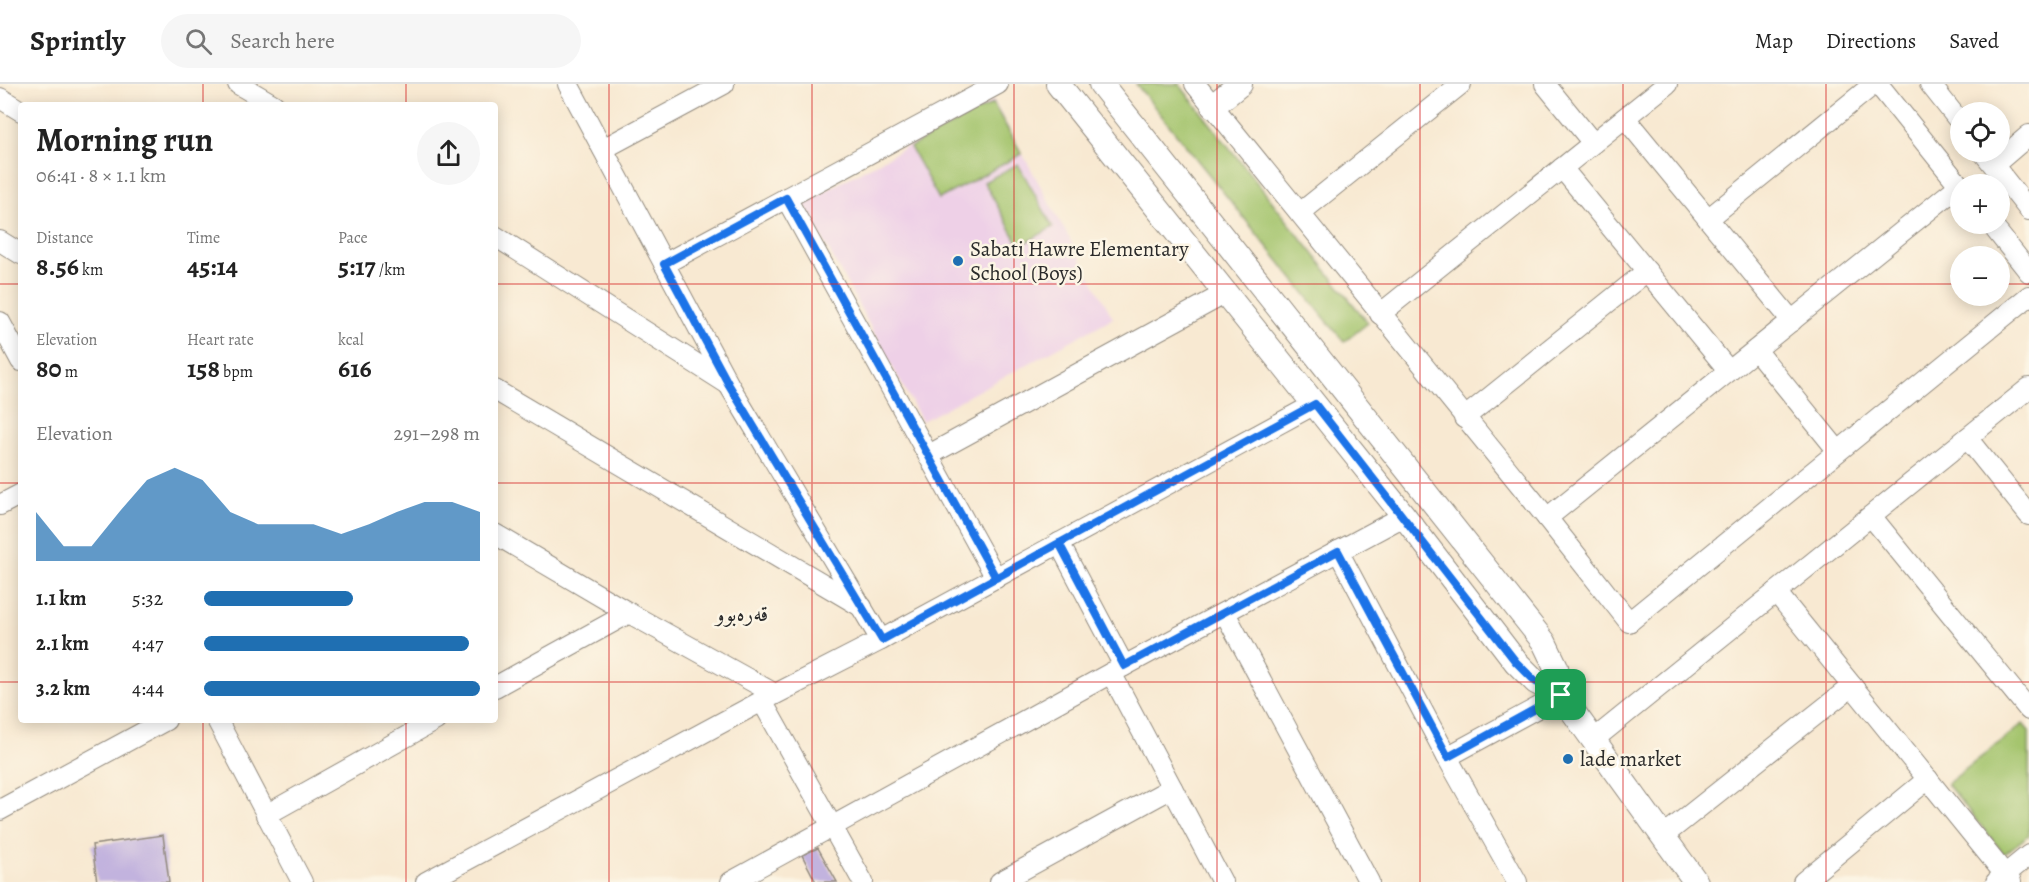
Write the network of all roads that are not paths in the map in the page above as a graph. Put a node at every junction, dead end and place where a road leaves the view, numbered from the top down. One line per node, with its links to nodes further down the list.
1 (238, 84): 15 (street)
2 (568, 84): 24 (street)
3 (724, 84): 24 (street)
4 (998, 84): 29 (street)
5 (1058, 84): 18 (street)
6 (1196, 84): 16 (street)
7 (1240, 84): 16 (street)
8 (1461, 84): 31 (street)
9 (1545, 84): 22 (street)
10 (1667, 84): 20 (street)
11 (1876, 84): 27 (street); 32 (street)
12 (1930, 84): 19 (street)
13 (1102, 85): 18 (street); 74 (street)
14 (0, 98): 17 (street)
15 (269, 102)
16 (1213, 106): 31 (street)
17 (18, 109)
18 (1078, 109): 40 (street)
19 (1950, 110)
20 (1625, 118): 22 (street); 32 (street)
21 (2029, 135): 23 (street)
22 (1593, 143): 26 (street)
23 (2010, 146)
24 (603, 149): 37 (street)
25 (1991, 162): 30 (street)
26 (1562, 168): 38 (street); 42 (street)
27 (1950, 174)
28 (1950, 194): 43 (street)
29 (786, 198): 37 (street); 55 (street)
30 (2029, 210)
31 (1300, 213): 42 (street)
32 (1708, 219): 43 (street)
33 (1999, 234): 39 (street)
34 (498, 239): 48 (street)
35 (0, 241): 36 (street)
36 (18, 252)
37 (664, 264): 48 (street)
38 (1647, 271): 47 (street); 52 (street)
39 (2029, 272)
40 (1226, 293): 51 (street); 55 (street)
41 (2029, 296): 54 (street)
42 (1380, 314): 52 (street)
43 (1792, 321): 45 (street)
44 (0, 322): 46 (street)
45 (1756, 350): 47 (street); 54 (street)
46 (18, 355)
47 (1730, 371): 61 (street)
48 (729, 385): 67 (street)
49 (2029, 388): 53 (street)
50 (498, 392): 67 (street)
51 (1315, 404): 59 (street); 63 (street)
52 (1464, 418): 61 (street)
53 (1967, 438): 58 (street); 60 (street)
54 (1838, 452): 61 (street)
55 (929, 455): 65 (street)
56 (18, 496): 57 (street)
57 (0, 506)
58 (2029, 515)
59 (1404, 516): 64 (street); 74 (street)
60 (1871, 516): 66 (street); 76 (street)
61 (1547, 518)
62 (498, 537): 68 (street)
63 (1059, 543): 65 (street); 71 (street)
64 (1338, 551): 69 (street); 81 (street)
65 (996, 578): 70 (street)
66 (1776, 592): 73 (street); 80 (street)
67 (864, 609): 70 (street)
68 (629, 613): 72 (street); 75 (street)
69 (1225, 613): 71 (street); 96 (street)
70 (882, 640): 75 (street)
71 (1118, 669): 83 (street); 86 (street)
72 (498, 685)
73 (1852, 686): 82 (street); 87 (street)
74 (1561, 695): 80 (street); 81 (street)
75 (768, 697): 86 (street); 91 (street)
76 (2029, 711)
77 (160, 723): 84 (street)
78 (219, 723): 85 (street)
79 (431, 723): 85 (street)
80 (1593, 740): 87 (street)
81 (1448, 757): 97 (street)
82 (1928, 779): 89 (street); 99 (street)
83 (1172, 788): 94 (street); 95 (street)
84 (0, 810)
85 (266, 815): 90 (street)
86 (832, 827): 92 (street); 93 (street)
87 (1663, 836): 98 (street)
88 (2029, 855): 89 (street)
89 (2004, 880)
90 (302, 882)
91 (426, 882)
92 (731, 882)
93 (863, 882)
94 (1000, 882)
95 (1222, 882)
96 (1369, 882)
97 (1517, 882)
98 (1696, 882)
99 (1803, 882)

